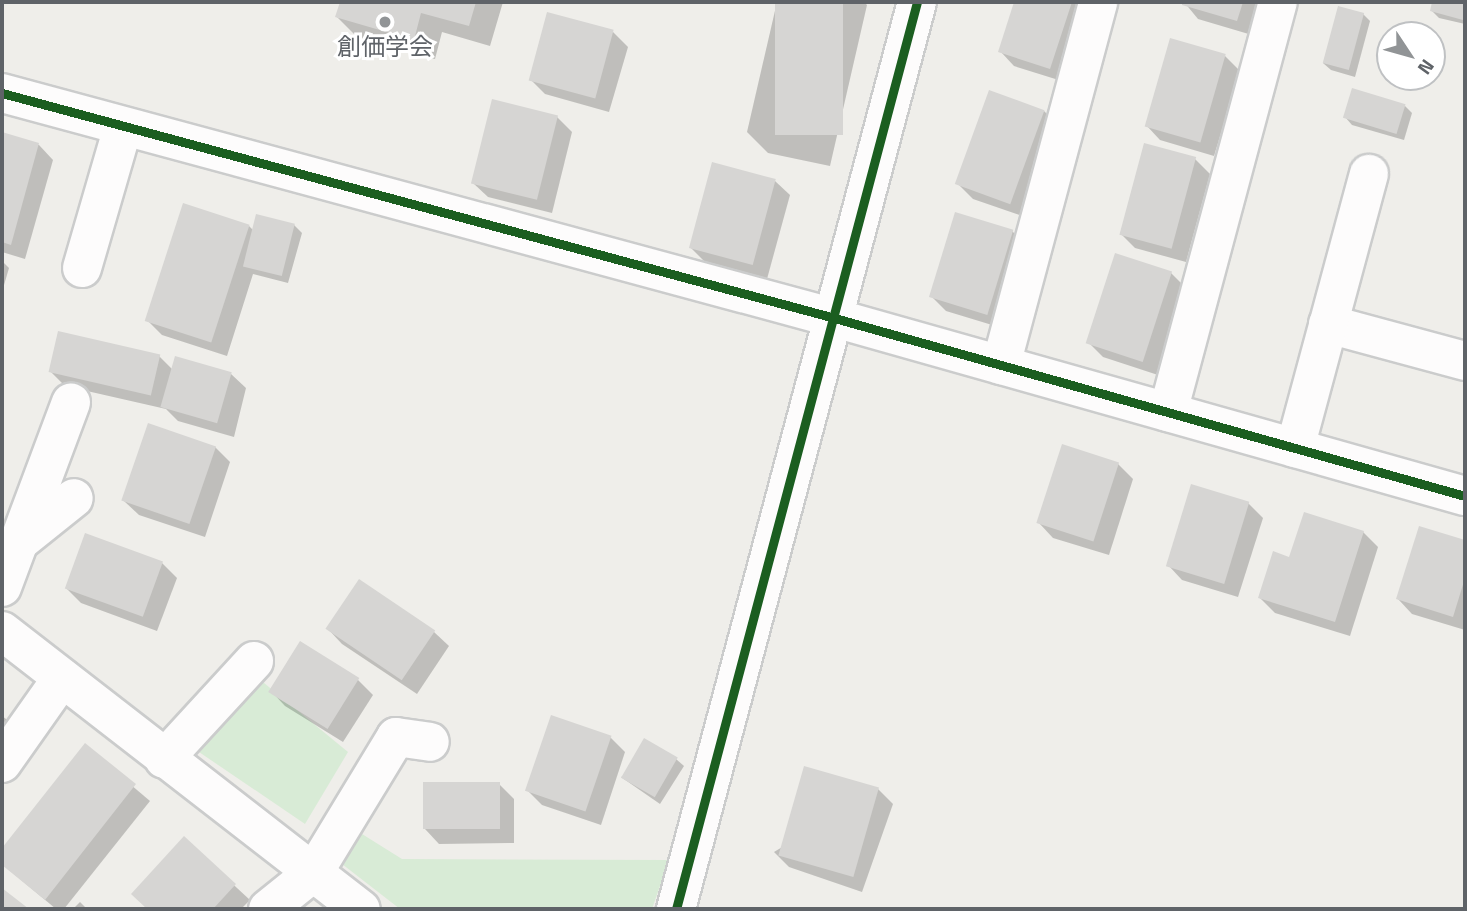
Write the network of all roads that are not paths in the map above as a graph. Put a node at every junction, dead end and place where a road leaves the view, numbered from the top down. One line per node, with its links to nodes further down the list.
1 (917, 2): 8 (street)
2 (1098, 2): 11 (street)
3 (1278, 2): 13 (street)
4 (2, 93): 5 (street)
5 (123, 127): 7 (street); 8 (street)
6 (1369, 174): 9 (street)
7 (82, 268)
8 (831, 317): 11 (street); 28 (street)
9 (1328, 324): 10 (street); 14 (street)
10 (1465, 361)
11 (1001, 365): 13 (street)
12 (71, 402): 17 (street)
13 (1168, 412): 14 (street)
14 (1295, 448): 15 (street)
15 (1465, 496)
16 (74, 498): 17 (street)
17 (19, 542): 18 (street)
18 (2, 587)
19 (2, 631): 21 (street)
20 (254, 661): 23 (street)
21 (62, 678): 23 (street); 24 (street)
22 (430, 742): 25 (street)
23 (164, 759): 25 (street)
24 (2, 764)
25 (314, 872): 26 (street); 27 (street)
26 (268, 909)
27 (361, 909)
28 (676, 909)

